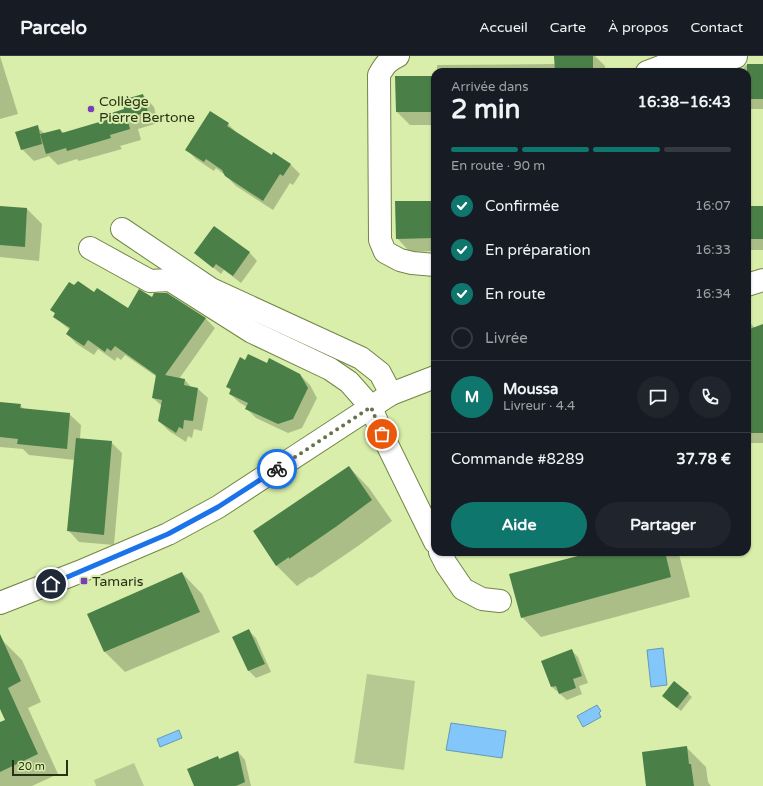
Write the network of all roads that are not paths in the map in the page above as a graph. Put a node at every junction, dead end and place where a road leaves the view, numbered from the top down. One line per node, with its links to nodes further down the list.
1 (398, 56): 6 (street)
2 (736, 57): 3 (street)
3 (658, 68)
4 (122, 229): 10 (street)
5 (90, 248): 11 (street)
6 (431, 265)
7 (763, 280): 8 (street)
8 (751, 284)
9 (431, 379): 10 (street)
10 (391, 394): 11 (street)
11 (371, 407): 12 (street); 15 (street)
12 (431, 534)
13 (442, 556): 14 (street)
14 (500, 601)
15 (0, 603)

